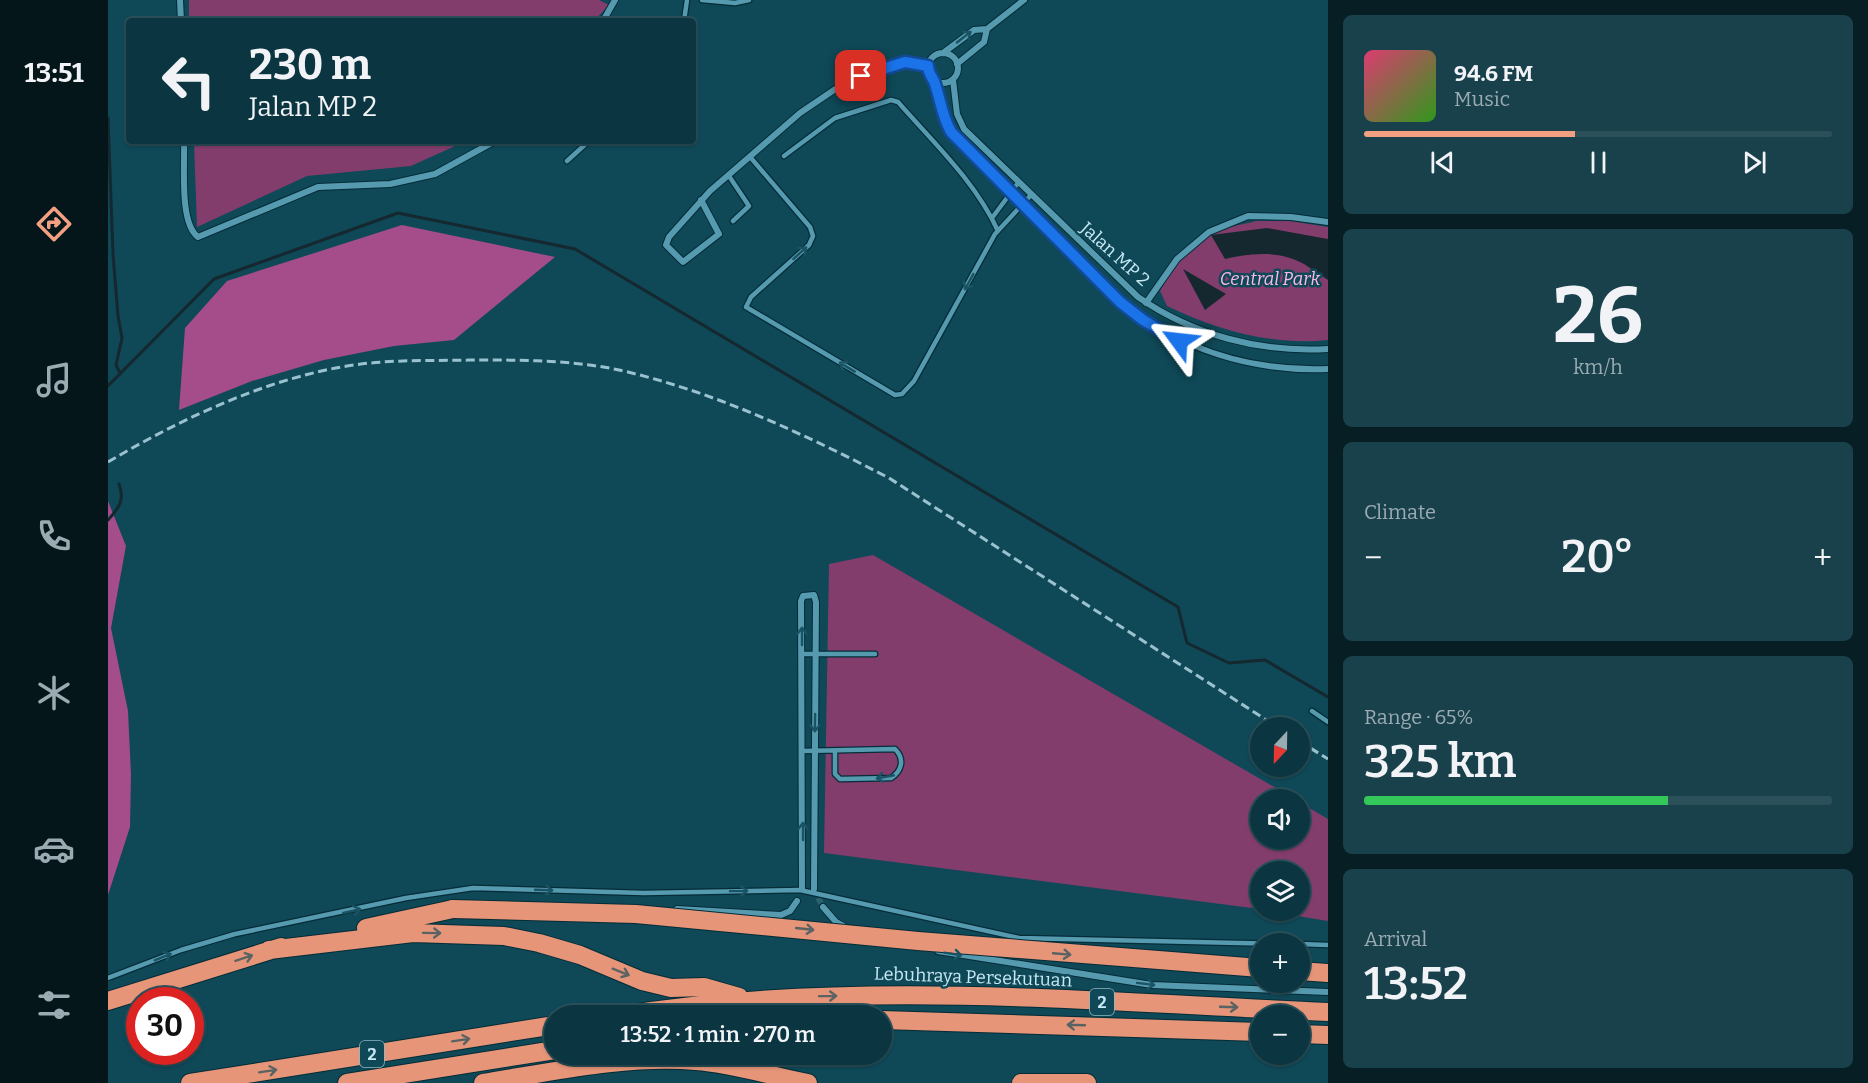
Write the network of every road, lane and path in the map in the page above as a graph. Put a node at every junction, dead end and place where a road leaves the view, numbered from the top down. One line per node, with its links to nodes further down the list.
1 (180, 0): 7 (street)
2 (615, 0): 8 (street)
3 (687, 0): 9 (lane)
4 (702, 0): 5 (lane)
5 (749, 0)
6 (1024, 0): 10 (street)
7 (181, 18)
8 (605, 18)
9 (684, 18)
10 (987, 29): 11 (street, one-way to 10); 12 (street)
11 (944, 53): 12 (street); 13 (street)
12 (957, 64): 14 (street)
13 (928, 66): 15 (street); 20 (street)
14 (953, 80): 15 (street); 23 (street, Jalan MP 2)
15 (935, 81): 24 (street, Jalan MP 2)
16 (184, 144): 17 (street)
17 (490, 144)
18 (586, 144): 21 (lane)
19 (784, 156): 28 (lane)
20 (751, 158): 22 (street); 31 (lane, one-way to 20)
21 (567, 161)
22 (729, 176): 26 (street); 29 (lane)
23 (1018, 183): 24 (lane); 25 (street, Jalan MP 2)
24 (1010, 192): 27 (street, Jalan MP 2); 28 (lane)
25 (1031, 195): 27 (lane); 32 (street, Jalan MP 2)
26 (701, 200): 26 (street)
27 (1023, 206): 31 (lane); 34 (street, Jalan MP 2)
28 (992, 218): 31 (lane)
29 (733, 221)
30 (1328, 222): 32 (street)
31 (998, 231)
32 (1146, 303): 33 (street, Jalan MP 2)
33 (1328, 349)
34 (1328, 369)
35 (802, 654): 36 (lane); 36 (street, one-way to 36); 40 (street)
36 (816, 654): 37 (lane); 42 (street, one-way to 42)
37 (875, 654)
38 (1312, 711): 39 (lane)
39 (1328, 722)
40 (802, 751): 42 (lane); 43 (street, one-way to 40)
41 (835, 751): 41 (lane, one-way to 41); 42 (lane)
42 (815, 752): 44 (street)
43 (802, 889)
44 (814, 889)
45 (797, 901): 47 (street)
46 (503, 902): 49 (street)
47 (560, 904)
48 (823, 907): 58 (street, one-way to 58)
49 (414, 918): 53 (highway); 54 (highway, one-way to 54, bridge)
50 (1250, 943): 57 (lane, one-way to 50)
51 (1310, 944): 52 (lane)
52 (1328, 945)
53 (269, 950): 59 (highway, one-way to 59); 60 (highway, one-way to 53)
54 (1250, 967)
55 (1310, 972): 56 (highway)
56 (1328, 973)
57 (108, 978)
58 (1328, 992)
59 (748, 999): 61 (highway, Lebuhraya Persekutuan / 2); 62 (highway, Lebuhraya Persekutuan / 2, one-way to 62)
60 (108, 1001)
61 (702, 1005)
62 (1328, 1011)
63 (892, 1020): 65 (highway, 2, one-way to 63)
64 (544, 1027): 70 (highway, 2, one-way to 64)
65 (1250, 1032)
66 (1310, 1034): 67 (highway)
67 (1328, 1035)
68 (544, 1052): 71 (highway, 2)
69 (1047, 1082): 74 (highway); 75 (highway)
70 (190, 1083)
71 (347, 1083)
72 (483, 1083): 73 (highway)
73 (808, 1083)
74 (1021, 1083)
75 (1087, 1083)

